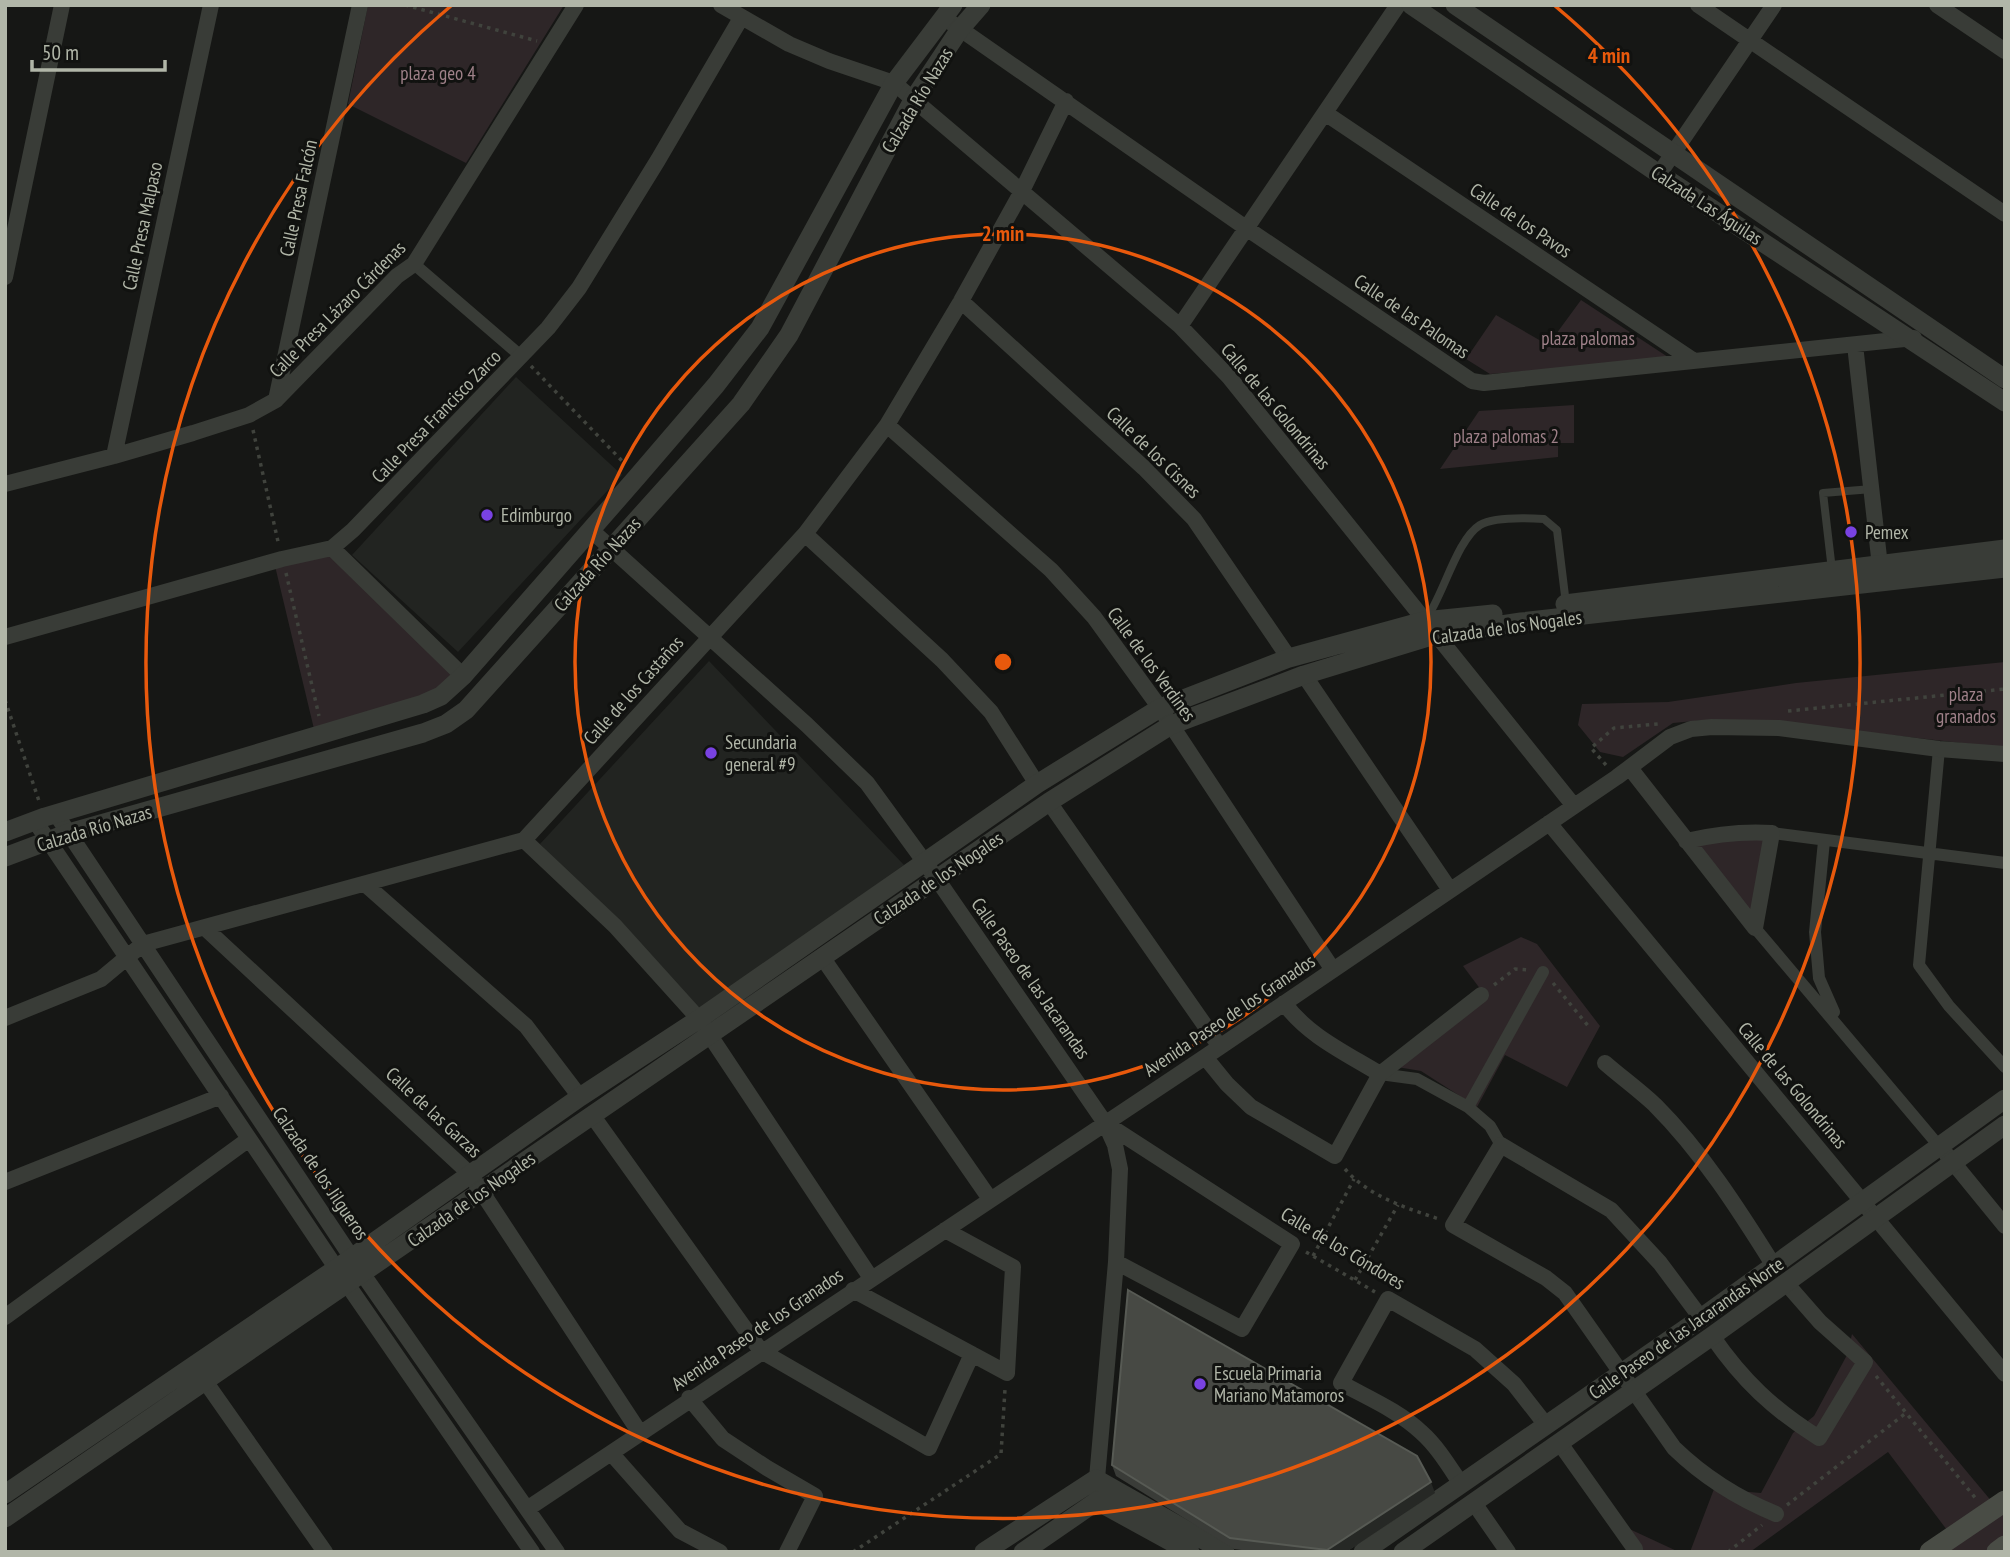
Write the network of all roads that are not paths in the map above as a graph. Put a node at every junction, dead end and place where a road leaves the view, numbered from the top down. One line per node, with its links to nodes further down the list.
1 (62, 5): 28 (street)
2 (211, 5): 40 (street, Calle Presa Malpaso)
3 (360, 5): 37 (street, Calle Presa Falcón)
4 (576, 5): 27 (street, Calle Presa Lázaro Cárdenas)
5 (721, 5): 14 (street)
6 (981, 5): 15 (street, Calzada Río Nazas)
7 (1398, 5): 21 (street)
8 (1411, 5): 23 (street, Calzada Las Águilas)
9 (1455, 5): 22 (street, Calzada Las Águilas)
10 (1698, 5): 16 (street)
11 (1774, 5): 16 (street)
12 (1937, 5): 17 (street)
13 (948, 11): 15 (street, Calle de las Palomas); 18 (street, Calzada Río Nazas)
14 (741, 18): 18 (street); 34 (street, Calle Presa Francisco Zarco)
15 (960, 29): 19 (street, Calzada Río Nazas); 20 (street, Calle de las Palomas)
16 (1750, 40): 22 (street); 25 (street)
17 (2005, 51)
18 (894, 83): 19 (street, Calle de las Golondrinas); 43 (street, Calzada Río Nazas)
19 (913, 100): 24 (street, Calle de las Golondrinas); 46 (street, Calzada Río Nazas)
20 (1066, 101): 24 (street, Calle de los Castaños); 26 (street, Calle de las Palomas)
21 (1325, 113): 26 (street); 35 (street, Calle de los Pavos)
22 (1674, 153): 23 (street); 31 (street, Calzada Las Águilas)
23 (1659, 174): 32 (street, Calzada Las Águilas)
24 (1021, 193): 29 (street, Calle de los Castaños); 30 (street, Calle de las Golondrinas)
25 (2005, 214)
26 (1246, 228): 30 (street); 35 (street, Calle de las Palomas)
27 (414, 264): 34 (street); 37 (street, Calle Presa Lázaro Cárdenas)
28 (5, 277)
29 (961, 301): 39 (street, Calle de los Castaños); 57 (street, Calle de los Cisnes)
30 (1180, 327): 54 (street, Calle de las Golondrinas)
31 (1939, 335): 32 (street, Calle de las Palomas); 36 (street, Calzada Las Águilas)
32 (1910, 338): 33 (street, Calle de las Palomas); 38 (street, Calzada Las Águilas)
33 (1855, 345): 35 (street, Calle de las Palomas); 42 (street)
34 (522, 357): 45 (street, Calle Presa Francisco Zarco)
35 (1694, 361)
36 (2005, 379)
37 (276, 400): 40 (street, Calle Presa Lázaro Cárdenas)
38 (2005, 402)
39 (887, 425): 44 (street, Calle de los Castaños); 60 (street, Calle de los Verdines)
40 (114, 456): 41 (street, Calle Presa Lázaro Cárdenas)
41 (5, 484)
42 (1873, 489): 49 (lane); 50 (street)
43 (592, 531): 46 (street, Calle Paseo de las Jacarandas); 59 (street, Calzada Río Nazas)
44 (805, 534): 55 (street, Calle de los Castaños); 65 (street)
45 (332, 548): 56 (street, Calle Presa Francisco Zarco); 59 (street)
46 (612, 548): 55 (street, Calle Paseo de las Jacarandas); 71 (street, Calzada Río Nazas)
47 (2005, 549): 50 (street, Calzada de los Nogales)
48 (2005, 568): 50 (street, Calzada de los Nogales)
49 (1832, 570): 50 (street, Calzada de los Nogales); 51 (street, Calzada de los Nogales)
50 (1881, 572): 51 (street, Calzada de los Nogales)
51 (1710, 593): 52 (street, Calzada de los Nogales); 53 (street, Calzada de los Nogales)
52 (1566, 604): 53 (street, Calzada de los Nogales); 54 (lane)
53 (1520, 617): 54 (street, Calzada de los Nogales)
54 (1429, 628): 57 (street, Calzada de los Nogales); 58 (street, Calzada de los Nogales); 67 (street, Calle de las Golondrinas)
55 (709, 636): 73 (street, Calle de los Castaños); 79 (street, Calle Paseo de las Jacarandas)
56 (5, 637)
57 (1289, 658): 60 (street, Calzada de los Nogales)
58 (1304, 675): 61 (street, Calzada de los Nogales); 83 (street)
59 (463, 676): 68 (street, Calzada Río Nazas)
60 (1160, 708): 61 (street, Calle de los Verdines); 65 (street, Calzada de los Nogales)
61 (1171, 725): 66 (street, Calzada de los Nogales); 89 (street, Calle de los Verdines)
62 (1939, 749): 63 (street, Avenida Paseo de los Granados); 64 (street, Avenida Paseo de los Granados); 77 (street)
63 (2005, 754)
64 (1630, 768): 67 (street, Avenida Paseo de los Granados); 75 (street)
65 (1037, 784): 79 (street, Calzada de los Nogales)
66 (1049, 802): 81 (street, Calzada de los Nogales); 96 (street)
67 (1574, 806): 69 (street, Avenida Paseo de los Granados)
68 (45, 817): 70 (street, Calzada Río Nazas); 71 (street, Calzada de los Jilgueros); 74 (street, Calzada de los Jilgueros)
69 (1549, 823): 83 (street, Avenida Paseo de los Granados); 116 (street, Calle de las Golondrinas)
70 (5, 832)
71 (69, 833): 74 (street, Calzada Río Nazas); 86 (street, Calzada de los Jilgueros)
72 (1772, 833): 75 (street); 76 (street); 85 (street)
73 (524, 840): 82 (street); 95 (street)
74 (49, 841): 78 (street, Calzada Río Nazas); 87 (street, Calzada de los Jilgueros)
75 (1686, 841): 85 (street)
76 (1824, 841): 77 (street); 94 (street)
77 (1929, 854): 80 (street); 99 (street)
78 (5, 857)
79 (925, 862): 81 (street, Calle Paseo de las Jacarandas); 95 (street, Calzada de los Nogales)
80 (2005, 863)
81 (937, 879): 88 (street, Calzada de los Nogales); 106 (street, Calle Paseo de las Jacarandas)
82 (365, 884): 84 (street); 102 (street)
83 (1450, 890): 89 (street, Avenida Paseo de los Granados)
84 (205, 928): 86 (street); 112 (street, Calle de las Garzas)
85 (1755, 928): 94 (street)
86 (143, 944): 87 (street); 121 (street, Calzada de los Jilgueros)
87 (127, 957): 93 (street); 101 (street, Calzada de los Jilgueros)
88 (822, 957): 95 (street, Calzada de los Nogales); 115 (street)
89 (1333, 970): 92 (street, Avenida Paseo de los Granados)
90 (1543, 972): 104 (street)
91 (1481, 995): 100 (street)
92 (1284, 1003): 96 (street, Avenida Paseo de los Granados); 100 (street)
93 (5, 1018)
94 (1839, 1025): 110 (street)
95 (704, 1027): 102 (street, Calzada de los Nogales); 105 (street, Calzada de los Nogales); 123 (street)
96 (1220, 1047): 97 (street, Avenida Paseo de los Granados)
97 (1205, 1057): 100 (street); 106 (street, Avenida Paseo de los Granados)
98 (1605, 1063): 122 (street)
99 (2005, 1067)
100 (1380, 1074): 104 (street)
101 (221, 1096): 108 (street, Calzada de los Jilgueros); 113 (street)
102 (580, 1097): 112 (street, Calzada de los Nogales)
103 (2005, 1099): 110 (street, Calle Paseo de las Jacarandas Norte)
104 (1468, 1107): 109 (street)
105 (592, 1115): 114 (street, Calzada de los Nogales); 128 (street)
106 (1105, 1123): 115 (street, Avenida Paseo de los Granados); 120 (street, Calle Paseo de las Jacarandas); 120 (street, Calle de los Cóndores)
107 (2005, 1125): 111 (street, Calle Paseo de las Jacarandas Norte)
108 (249, 1139): 121 (street, Calzada de los Jilgueros); 125 (street)
109 (1501, 1145): 126 (street); 131 (street)
110 (1939, 1146): 111 (street); 116 (street, Calle Paseo de las Jacarandas Norte)
111 (1954, 1164): 117 (street, Calle Paseo de las Jacarandas Norte); 118 (street)
112 (470, 1174): 114 (street, Calle de las Garzas); 121 (street, Calzada de los Nogales)
113 (5, 1182)
114 (483, 1191): 121 (street, Calzada de los Nogales); 137 (street, Calle de las Garzas)
115 (990, 1199): 119 (street, Avenida Paseo de los Granados)
116 (1863, 1202): 117 (street, Calle de las Golondrinas); 122 (street, Calle Paseo de las Jacarandas Norte)
117 (1876, 1218): 122 (street, Calle Paseo de las Jacarandas Norte); 132 (street, Calle de las Golondrinas)
118 (2005, 1226)
119 (945, 1230): 123 (street, Avenida Paseo de los Granados); 129 (street)
120 (1116, 1262): 140 (street, Calle Paseo de las Jacarandas)
121 (349, 1270): 130 (street, Calzada de los Nogales); 133 (street, Calzada de los Nogales); 146 (street, Calzada de los Jilgueros); 153 (street, Calzada de los Jilgueros)
122 (1779, 1274): 126 (street, Calle Paseo de las Jacarandas Norte); 127 (street, Calle Paseo de las Jacarandas Norte); 127 (street)
123 (871, 1278): 124 (street, Avenida Paseo de los Granados)
124 (852, 1290): 128 (street, Avenida Paseo de los Granados); 129 (street)
125 (5, 1317)
126 (1701, 1318): 131 (street, Calle Paseo de las Jacarandas Norte)
127 (1712, 1336): 134 (street, Calle Paseo de las Jacarandas Norte)
128 (761, 1352): 129 (street); 135 (street, Avenida Paseo de los Granados)
129 (972, 1354)
130 (194, 1365): 133 (street); 142 (street, Calzada de los Nogales)
131 (1621, 1374): 134 (street); 136 (street, Calle Paseo de las Jacarandas Norte)
132 (2005, 1374)
133 (205, 1382): 148 (street, Calzada de los Nogales); 152 (street)
134 (1633, 1391): 138 (street, Calle Paseo de las Jacarandas Norte); 147 (street)
135 (690, 1398): 137 (street, Avenida Paseo de los Granados); 156 (street)
136 (1546, 1425): 141 (street, Calle Paseo de las Jacarandas Norte); 141 (street, Calle de los Cóndores)
137 (640, 1433): 139 (street, Avenida Paseo de los Granados)
138 (1559, 1442): 144 (street, Calle Paseo de las Jacarandas Norte); 151 (street)
139 (611, 1452): 146 (street, Avenida Paseo de los Granados); 155 (street)
140 (1096, 1479): 143 (street, Calle Paseo de las Jacarandas); 157 (street); 159 (street)
141 (1461, 1484): 160 (street, Calle Paseo de las Jacarandas Norte)
142 (5, 1494)
143 (1097, 1501): 150 (street); 158 (street)
144 (1474, 1503): 161 (street, Calle Paseo de las Jacarandas Norte); 162 (street)
145 (1996, 1507): 163 (main road)
146 (527, 1509): 154 (street, Calzada de los Jilgueros)
147 (1776, 1514)
148 (5, 1518)
149 (2005, 1546): 164 (main road)
150 (1028, 1550)
151 (1634, 1550)
152 (325, 1552)
153 (533, 1552)
154 (557, 1552)
155 (720, 1552)
156 (787, 1552)
157 (984, 1552)
158 (1190, 1552)
159 (1226, 1552)
160 (1363, 1552)
161 (1403, 1552)
162 (1508, 1552)
163 (1930, 1552)
164 (1997, 1552)

